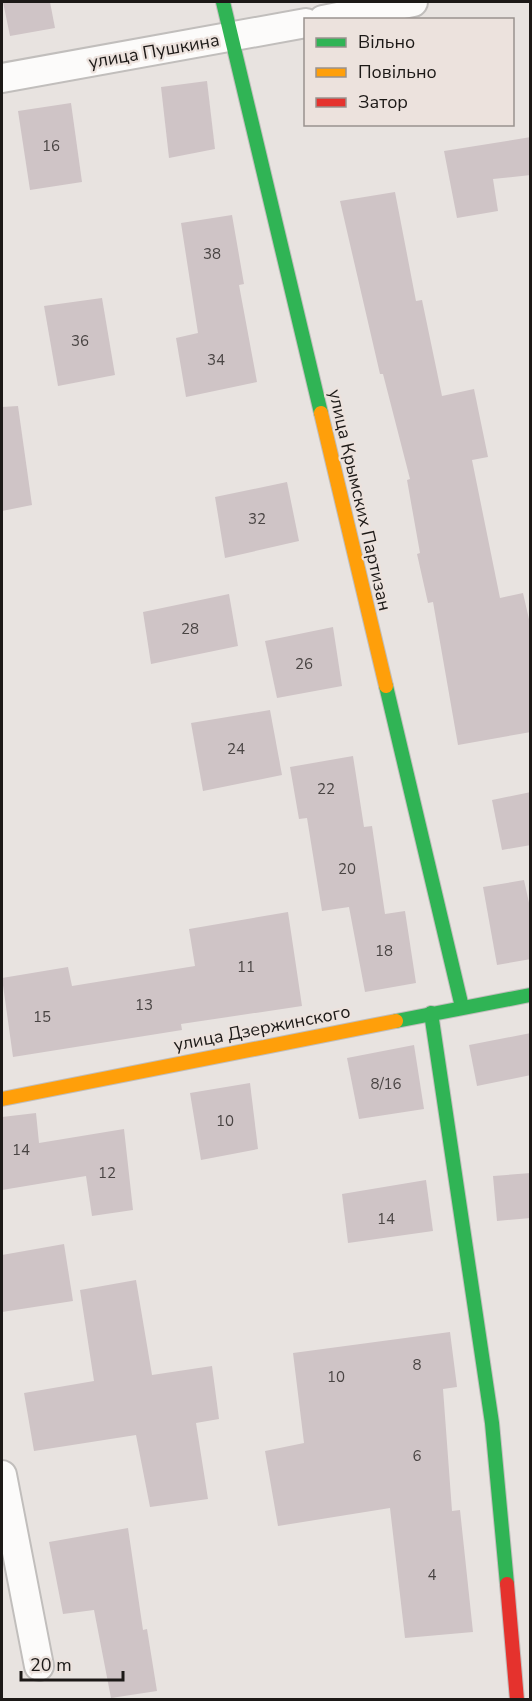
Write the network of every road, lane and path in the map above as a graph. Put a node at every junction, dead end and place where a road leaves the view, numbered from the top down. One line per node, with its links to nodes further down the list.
1 (223, 2): 5 (street, улица Крымских Партизан)
2 (413, 2): 3 (street)
3 (333, 18)
4 (304, 23): 5 (street, улица Пушкина)
5 (232, 38): 6 (street, улица Пушкина); 8 (street, улица Крымских Партизан)
6 (2, 78)
7 (531, 995): 8 (street, улица Дзержинского)
8 (462, 1007): 9 (street, улица Дзержинского)
9 (431, 1013): 10 (street, улица Дзержинского); 13 (street)
10 (2, 1098)
11 (2, 1475): 12 (street)
12 (39, 1666)
13 (517, 1700)

